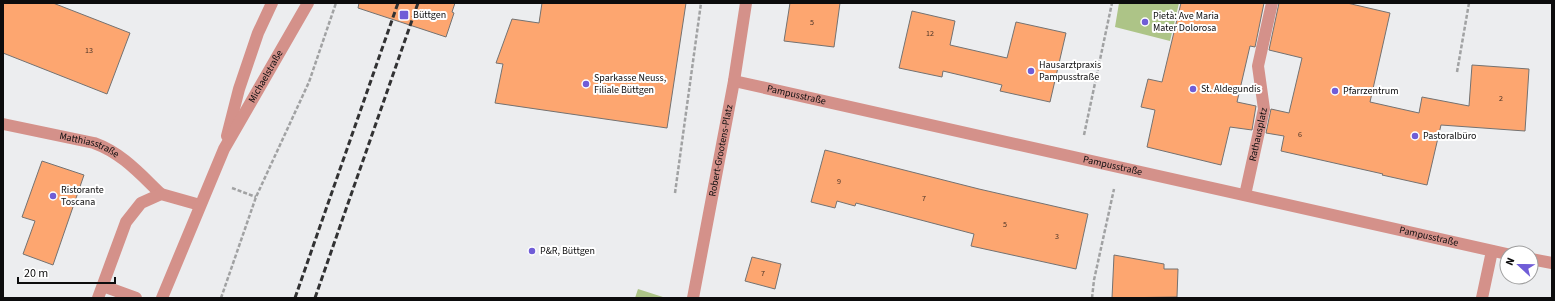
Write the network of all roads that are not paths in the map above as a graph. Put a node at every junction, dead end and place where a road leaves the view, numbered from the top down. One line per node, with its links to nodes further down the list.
1 (272, 3): 7 (street, Michaelstraße)
2 (308, 3): 7 (street, Michaelstraße)
3 (746, 3): 5 (street, Robert-Grootens-Platz)
4 (1272, 3): 9 (street, Rathausplatz)
5 (734, 81): 9 (street, Pampusstraße); 19 (street, Robert-Grootens-Platz)
6 (3, 124): 8 (street, Matthiasstraße)
7 (224, 149): 10 (street, Michaelstraße)
8 (161, 194): 10 (street); 15 (street)
9 (1245, 195): 11 (street, Pampusstraße)
10 (200, 205): 18 (street, Michaelstraße)
11 (1492, 251): 12 (street, Pampusstraße); 20 (street)
12 (1499, 252)
13 (1539, 260): 14 (street)
14 (1552, 262)
15 (103, 286): 16 (street); 17 (street)
16 (98, 298)
17 (136, 298)
18 (162, 298)
19 (694, 298)
20 (1482, 298)

